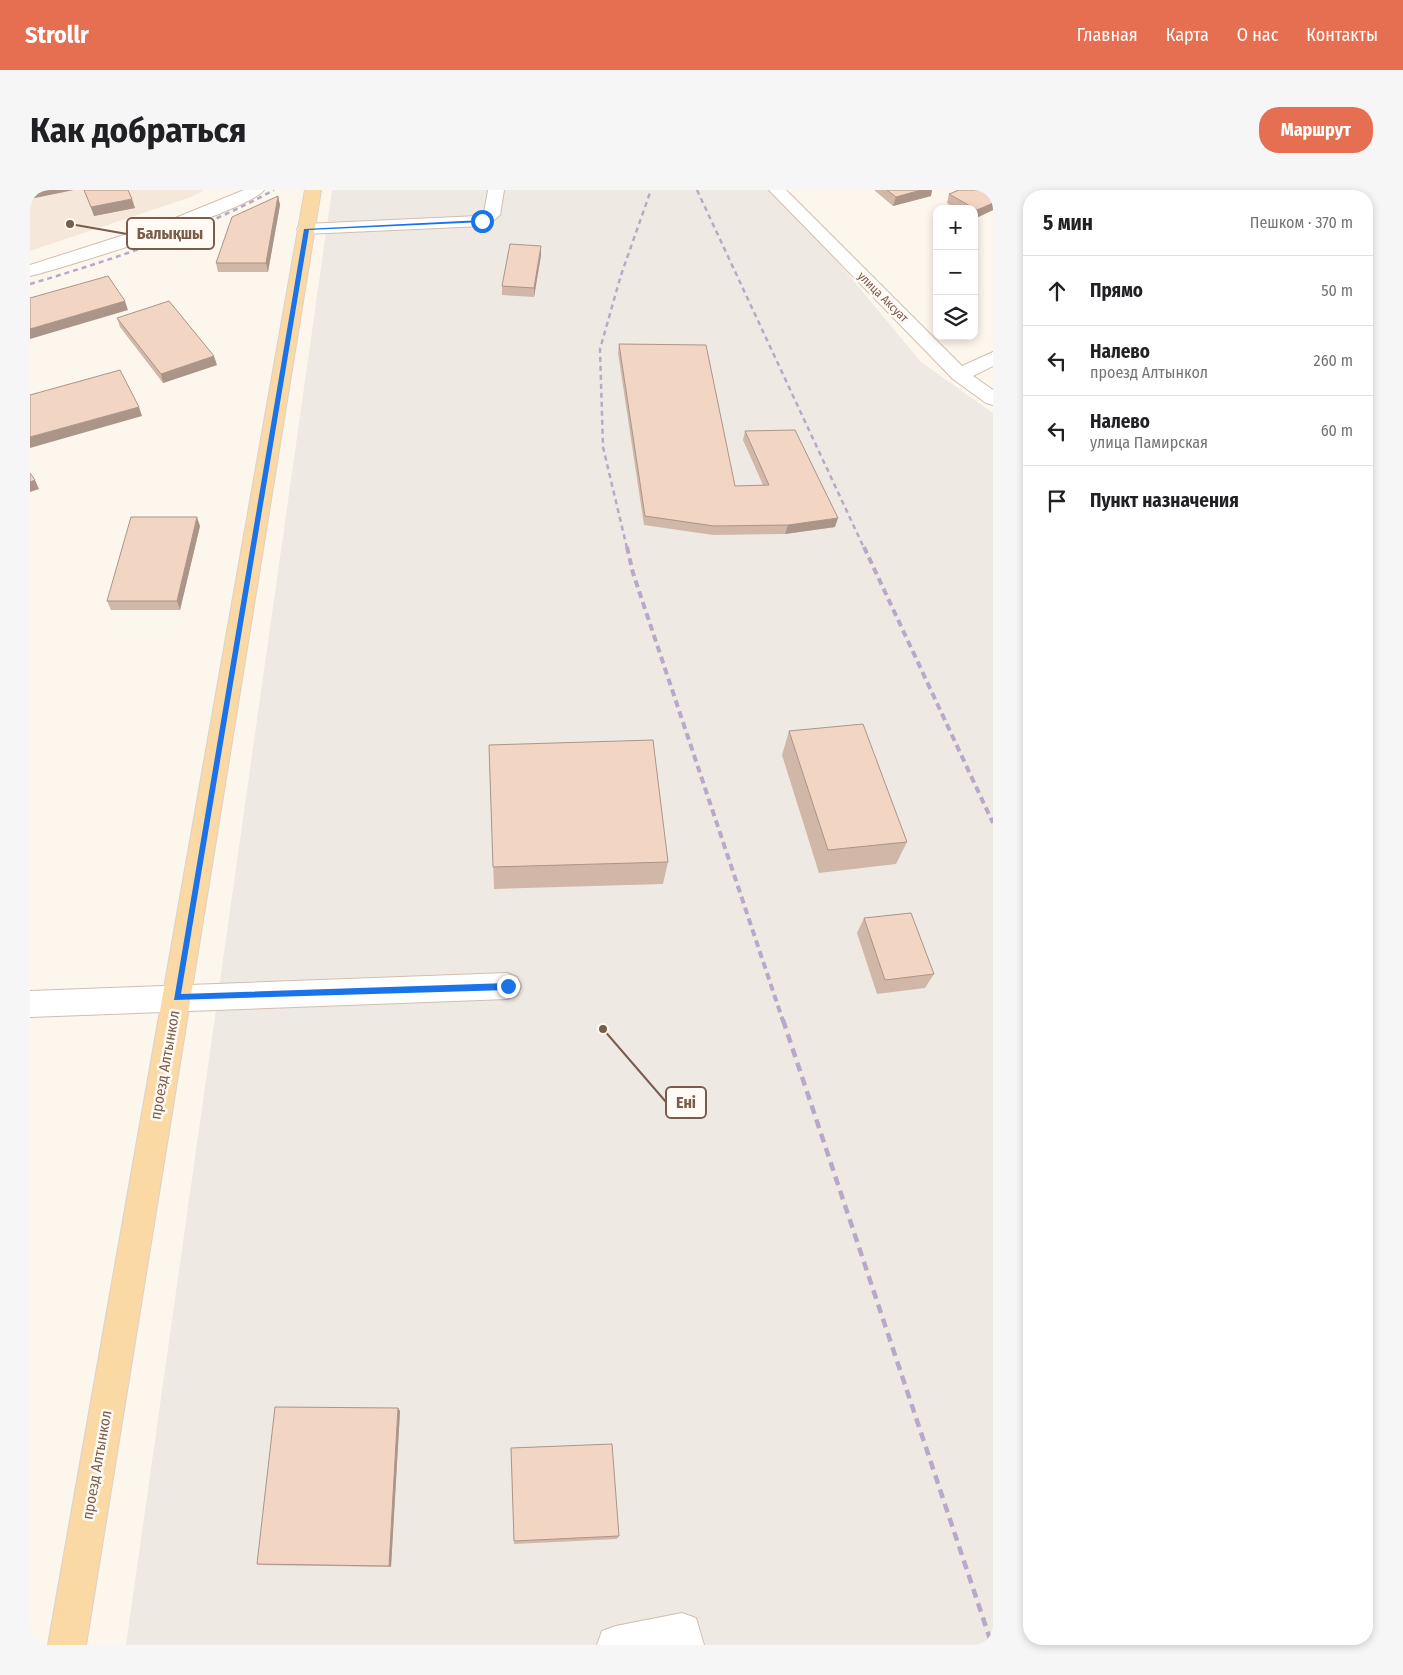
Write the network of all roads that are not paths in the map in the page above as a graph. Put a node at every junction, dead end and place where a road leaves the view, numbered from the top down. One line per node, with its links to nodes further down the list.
1 (256, 190): 6 (street)
2 (313, 190): 5 (main road, проезд Алтынкол)
3 (496, 190): 5 (street)
4 (777, 190): 8 (street, улица Аксуат)
5 (306, 229): 11 (main road, проезд Алтынкол)
6 (30, 271)
7 (993, 358): 8 (street)
8 (960, 375): 9 (street, улица Аксуат)
9 (993, 399)
10 (508, 986): 11 (street)
11 (176, 998): 12 (street); 13 (main road, проезд Алтынкол)
12 (30, 1004)
13 (67, 1645)
14 (616, 1645): 15 (street)
15 (685, 1645)

